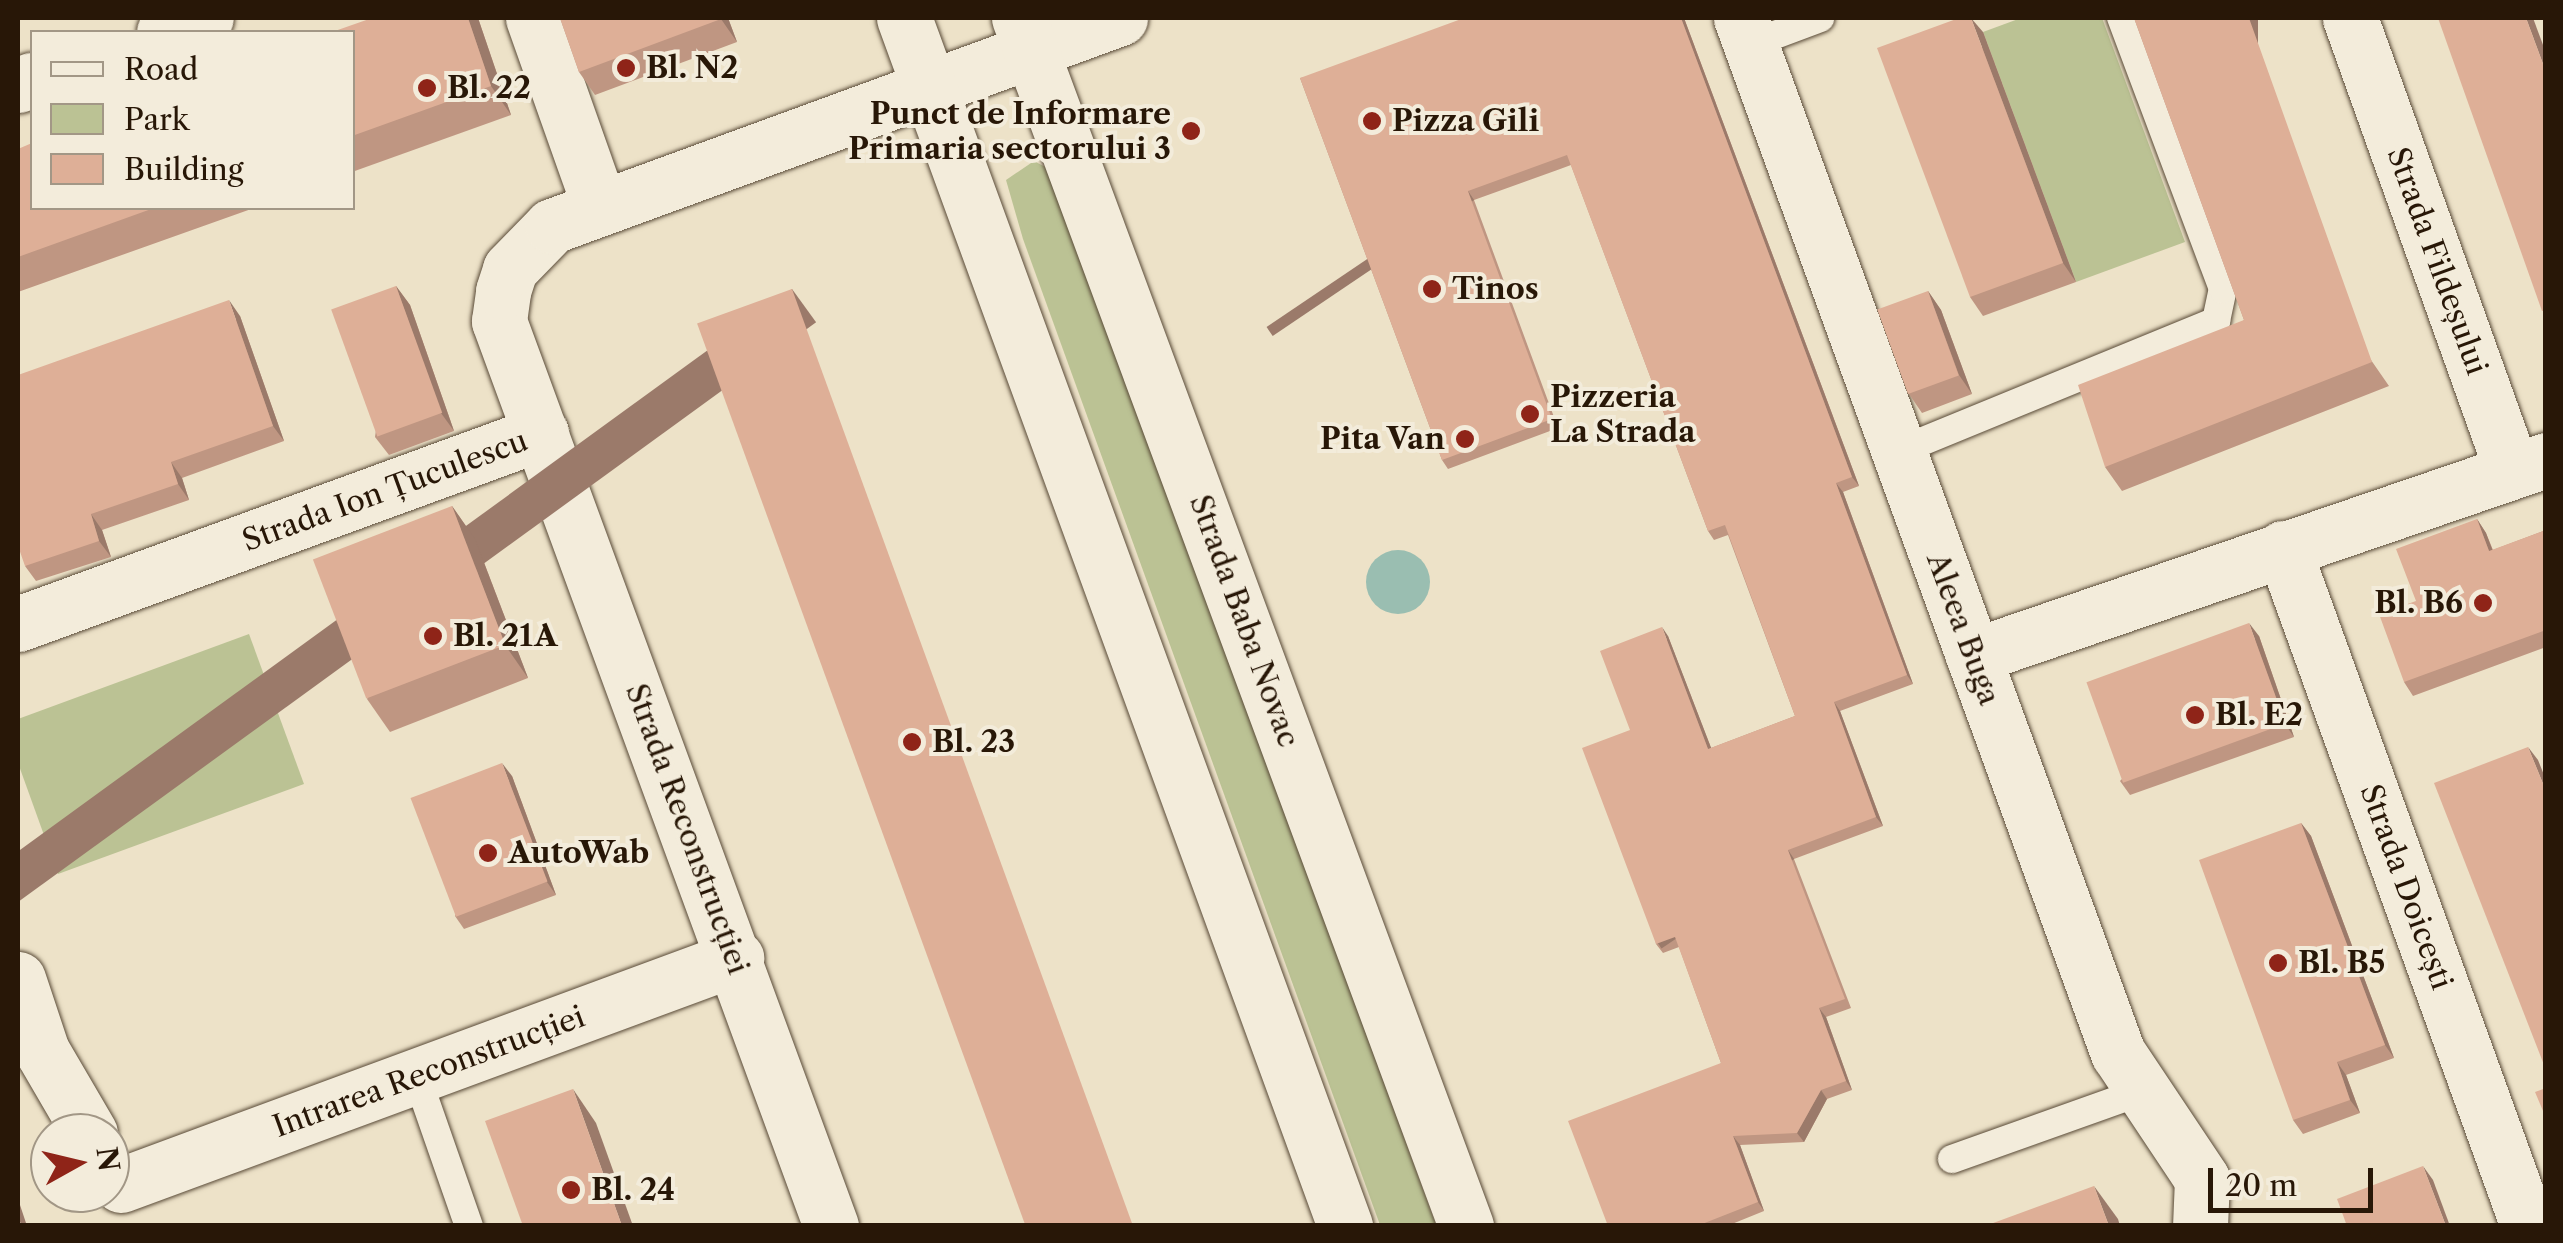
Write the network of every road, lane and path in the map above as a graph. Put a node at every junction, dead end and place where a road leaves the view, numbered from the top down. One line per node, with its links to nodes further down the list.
1 (206, 18): 8 (street)
2 (533, 18): 12 (street)
3 (904, 18): 11 (street)
4 (1120, 18): 10 (street)
5 (1820, 18): 9 (lane)
6 (2121, 18): 14 (lane)
7 (2350, 18): 15 (street, Strada Fildeșului)
8 (170, 30)
9 (1746, 31): 14 (street, Aleea Buga)
10 (1025, 34): 11 (street, Strada Ion Țuculescu); 30 (street, Strada Baba Novac)
11 (930, 86): 12 (street, Strada Ion Țuculescu); 29 (street)
12 (600, 208): 13 (street, Strada Ion Țuculescu)
13 (541, 433): 17 (street, Strada Ion Țuculescu); 19 (street, Strada Reconstrucției)
14 (1899, 451): 18 (street, Aleea Buga)
15 (2529, 466): 16 (street)
16 (2283, 548): 18 (street); 32 (street, Strada Doicești)
17 (18, 624)
18 (1973, 656): 23 (street, Aleea Buga)
19 (736, 958): 22 (street, Intrarea Reconstrucției); 28 (street, Strada Reconstrucției)
20 (18, 979): 21 (street)
21 (30, 1055): 24 (street)
22 (417, 1076): 26 (street, Intrarea Reconstrucției); 27 (lane)
23 (2140, 1092): 25 (lane); 31 (street, Aleea Buga)
24 (75, 1113)
25 (1952, 1158)
26 (130, 1189)
27 (468, 1226)
28 (831, 1226)
29 (1345, 1226)
30 (1466, 1226)
31 (2200, 1226)
32 (2528, 1226)

